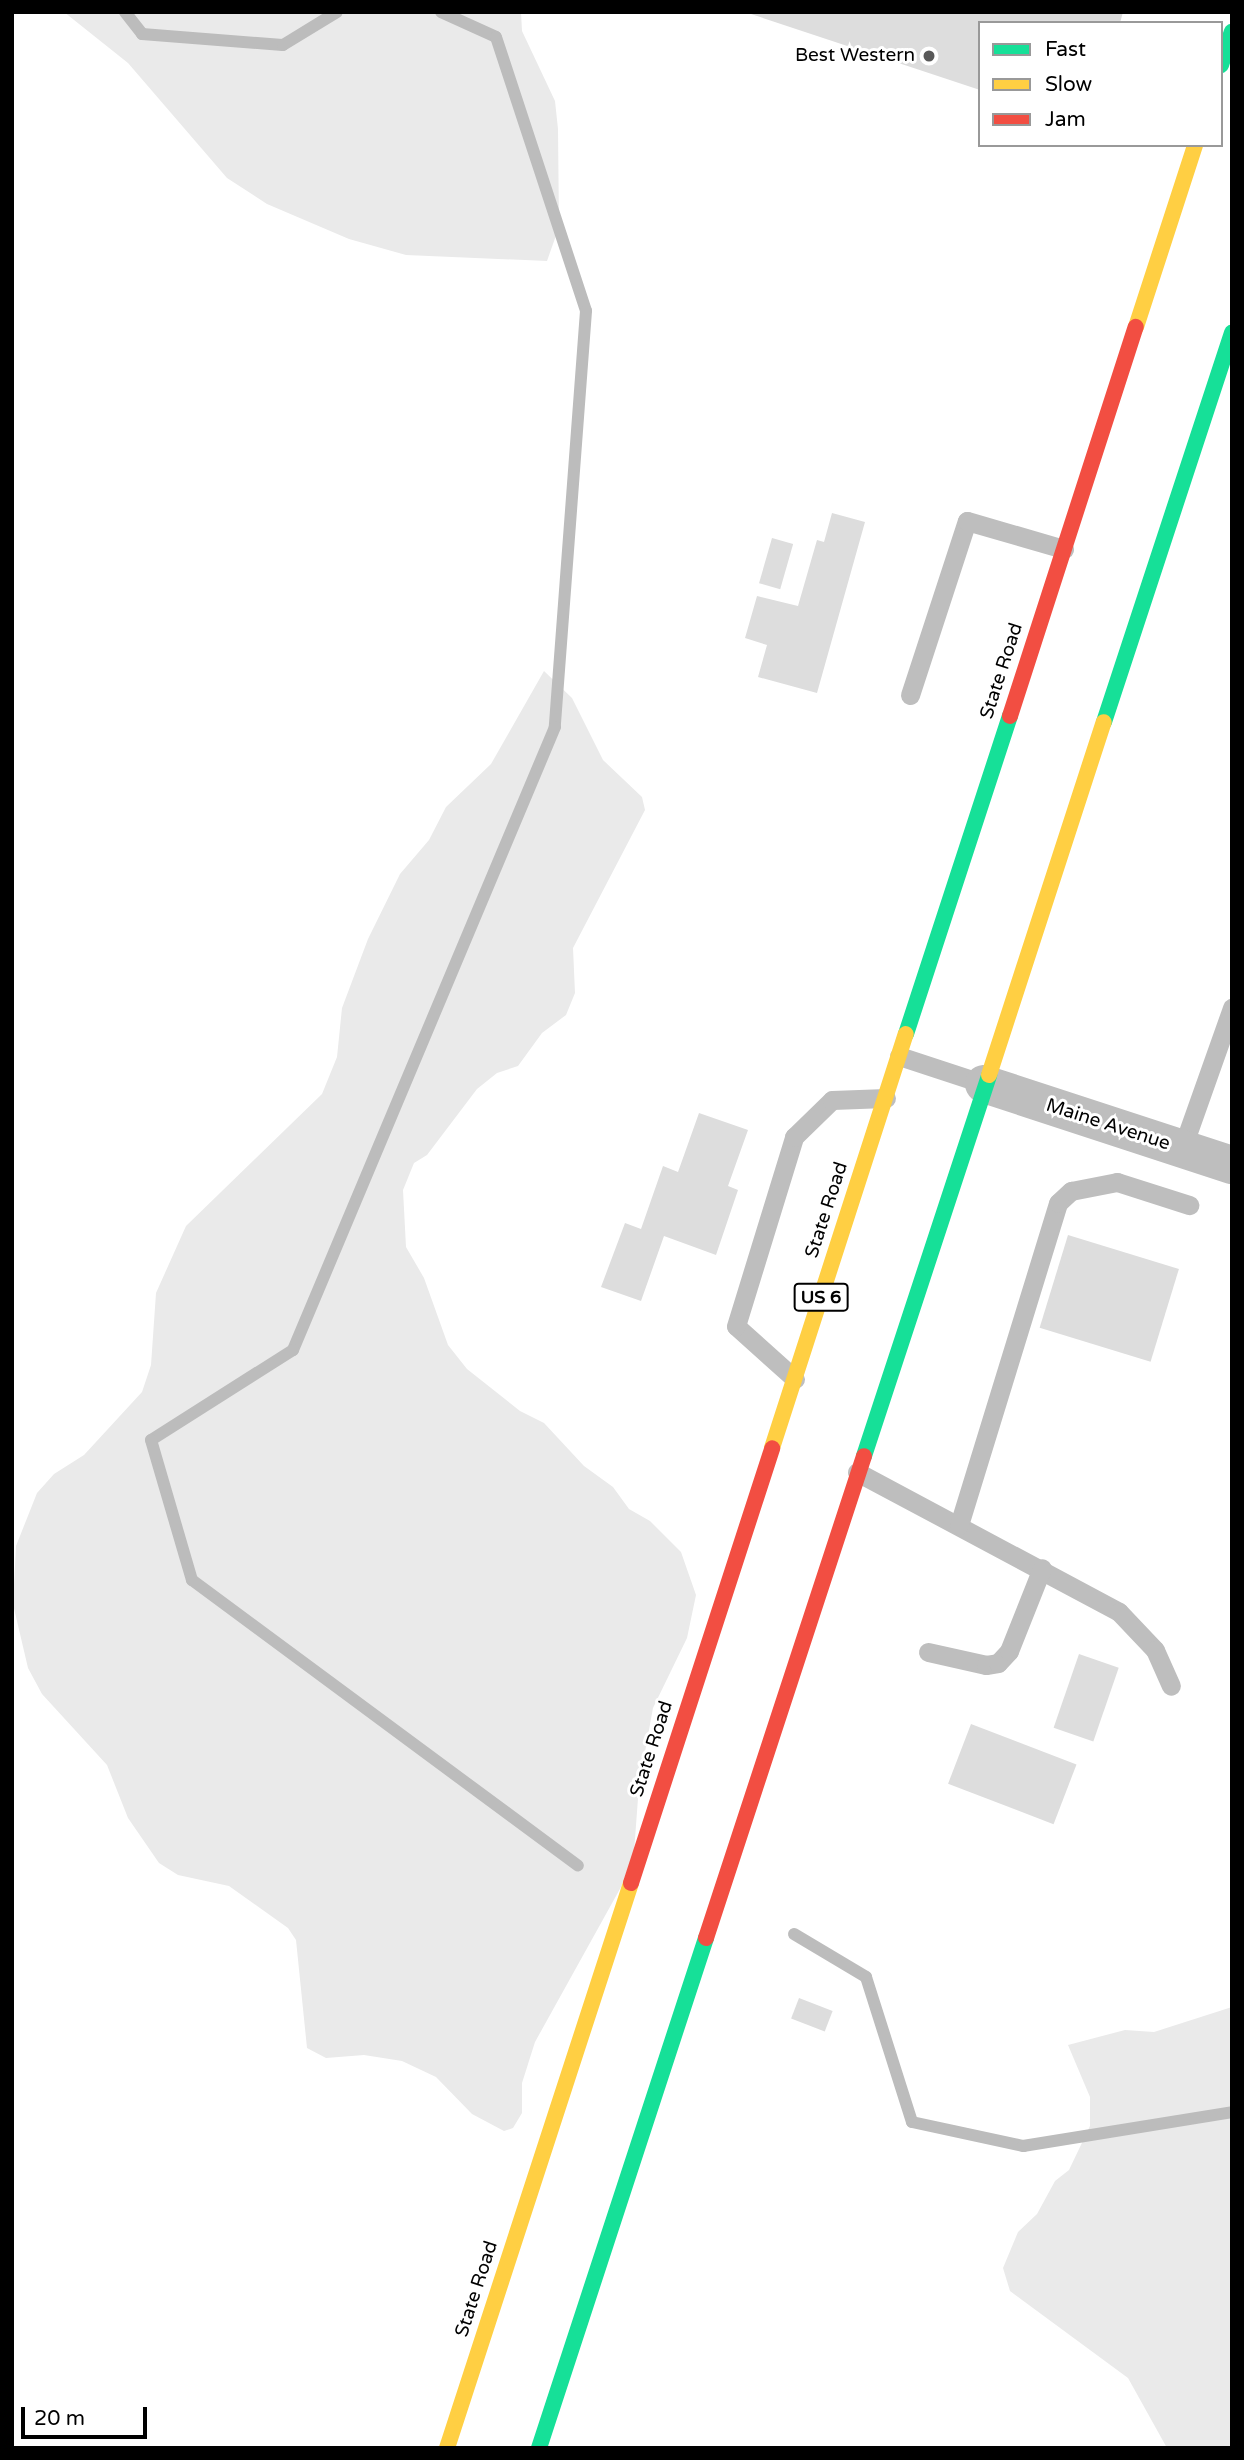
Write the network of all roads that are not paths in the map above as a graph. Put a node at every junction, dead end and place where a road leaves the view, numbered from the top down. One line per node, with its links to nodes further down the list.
1 (1232, 32): 2 (main road)
2 (1223, 59)
3 (1194, 147): 5 (main road, State Road / US 6)
4 (1230, 343): 9 (main road)
5 (1064, 549): 6 (lane); 8 (main road, State Road / US 6)
6 (910, 695)
7 (1232, 1008): 11 (lane)
8 (899, 1056): 9 (lane); 10 (main road, State Road / US 6)
9 (984, 1084): 11 (street, Maine Avenue); 15 (main road)
10 (886, 1097): 14 (main road, State Road / US 6); 14 (lane)
11 (1182, 1149): 12 (street, Maine Avenue)
12 (1232, 1165)
13 (1189, 1205): 16 (lane)
14 (794, 1379): 20 (main road, State Road / US 6)
15 (857, 1472): 16 (lane); 21 (main road)
16 (959, 1525): 17 (lane)
17 (1042, 1568): 18 (lane); 19 (lane)
18 (928, 1652)
19 (1171, 1686)
20 (447, 2448)
21 (539, 2448)

